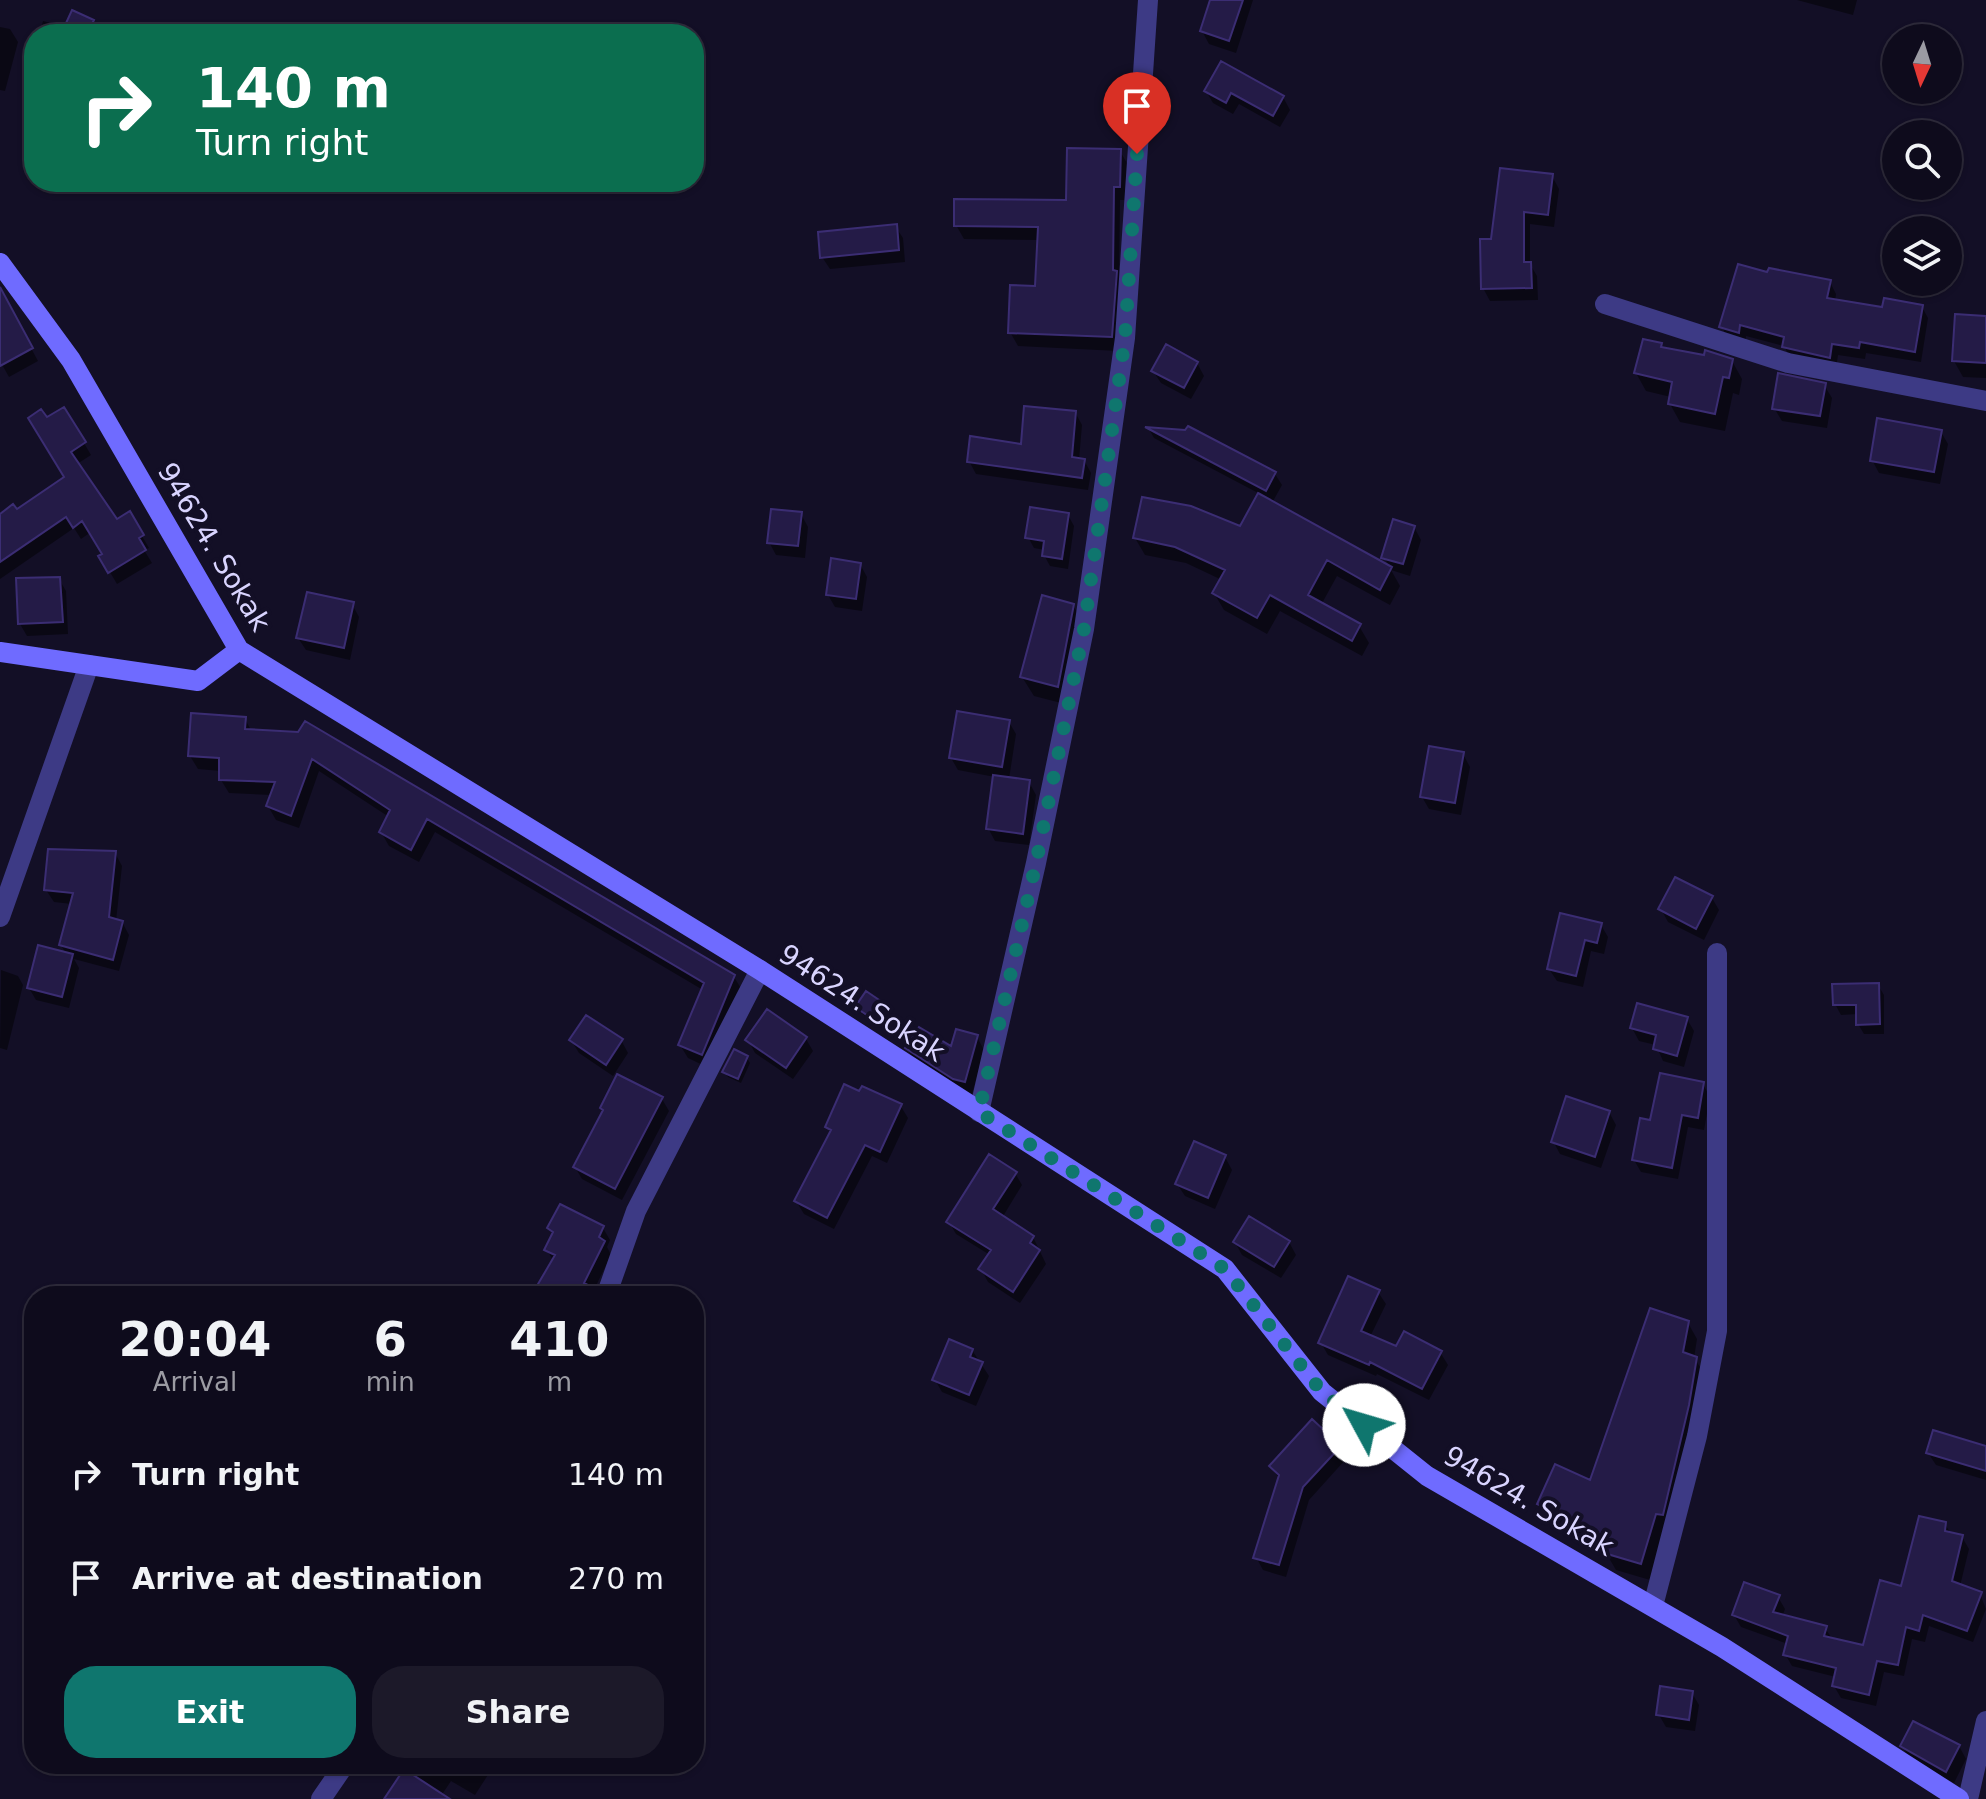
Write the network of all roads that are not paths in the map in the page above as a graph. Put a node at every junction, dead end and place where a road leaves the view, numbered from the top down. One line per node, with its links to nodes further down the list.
1 (1148, 0): 11 (street)
2 (0, 263): 5 (street, 94624. Sokak)
3 (1605, 304): 4 (street)
4 (1986, 401)
5 (239, 650): 7 (street); 10 (street, 94624. Sokak)
6 (0, 652): 7 (street)
7 (89, 665): 8 (street)
8 (0, 917)
9 (1717, 953): 13 (street)
10 (760, 970): 11 (street, 94624. Sokak); 12 (street)
11 (979, 1112): 13 (street, 94624. Sokak)
12 (610, 1286)
13 (1653, 1606): 17 (street, 94624. Sokak)
14 (1986, 1721): 18 (street)
15 (338, 1774): 16 (street)
16 (321, 1799)
17 (1959, 1799)
18 (1968, 1799)

